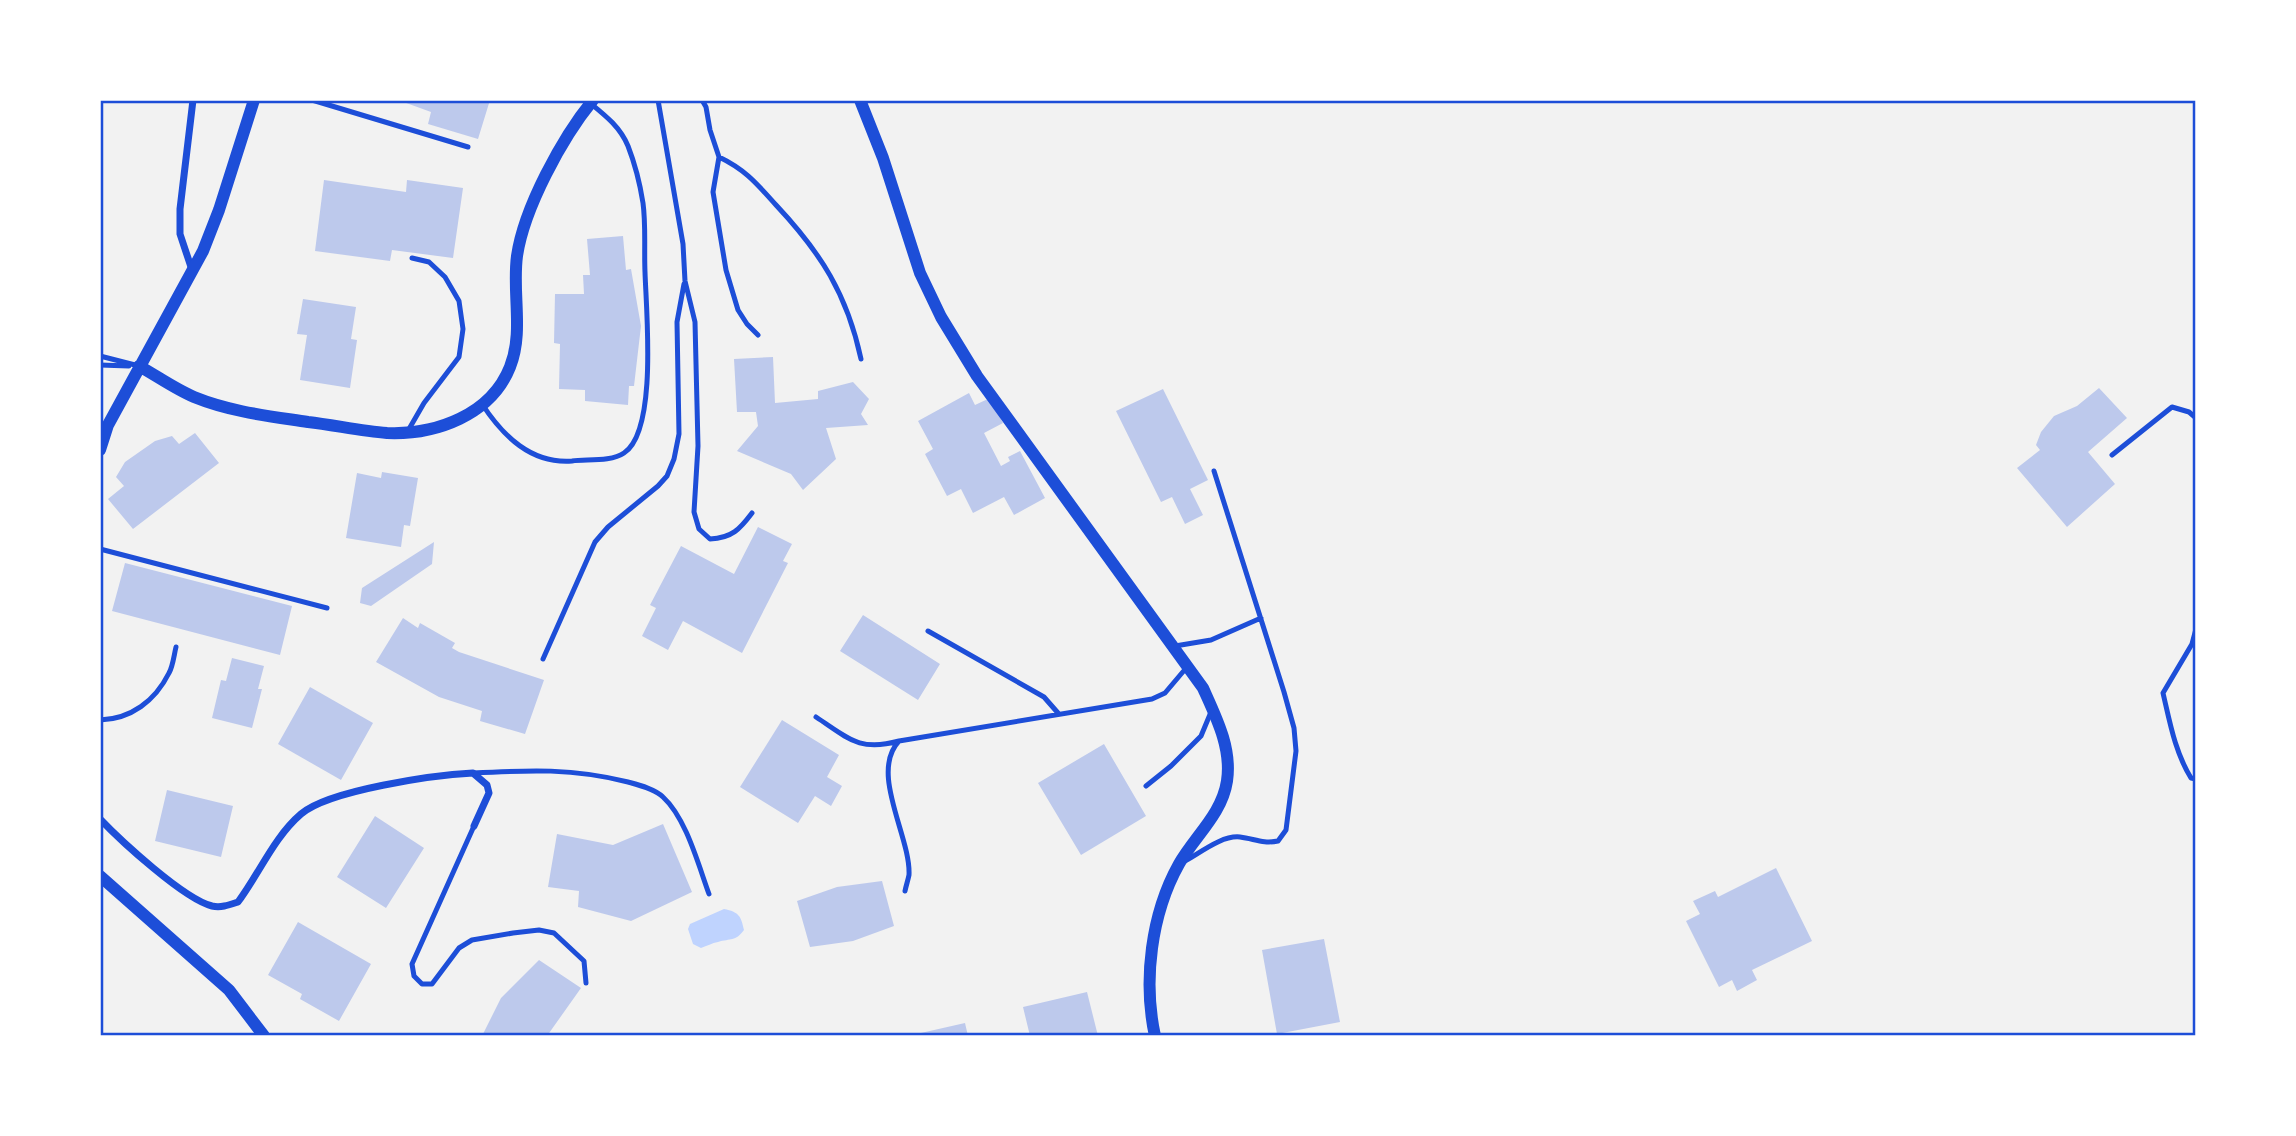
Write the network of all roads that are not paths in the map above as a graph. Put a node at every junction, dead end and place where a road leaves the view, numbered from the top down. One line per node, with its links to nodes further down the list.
1 (193, 100): 11 (street)
2 (254, 100): 11 (street)
3 (312, 100): 8 (lane)
4 (658, 100): 12 (lane)
5 (702, 100): 9 (lane)
6 (860, 100): 30 (street)
7 (591, 101): 18 (street); 18 (lane)
8 (468, 147)
9 (719, 157): 13 (lane); 15 (lane)
10 (412, 258): 20 (lane)
11 (192, 270): 17 (street)
12 (685, 281): 24 (lane); 32 (lane)
13 (758, 335)
14 (100, 356): 17 (lane)
15 (861, 359)
16 (100, 365): 17 (lane)
17 (139, 366): 20 (street); 21 (street)
18 (482, 404): 20 (street)
19 (2196, 418): 22 (lane)
20 (407, 432)
21 (100, 450)
22 (2112, 455)
23 (1214, 471): 27 (lane)
24 (752, 513)
25 (100, 549): 26 (lane)
26 (327, 608)
27 (1261, 618): 30 (lane); 44 (lane)
28 (2196, 629): 40 (lane)
29 (928, 631): 35 (lane)
30 (1172, 646): 33 (street)
31 (176, 647): 37 (lane)
32 (543, 659)
33 (1187, 667): 34 (street); 35 (lane)
34 (1212, 709): 41 (lane); 44 (street)
35 (1058, 713): 38 (lane)
36 (816, 717): 38 (lane)
37 (100, 720)
38 (899, 741): 46 (lane)
39 (473, 773): 42 (street); 43 (street); 47 (lane)
40 (2196, 779)
41 (1146, 786)
42 (100, 819)
43 (474, 826): 48 (lane)
44 (1179, 864): 50 (street)
45 (100, 876): 49 (street)
46 (905, 891)
47 (709, 894)
48 (586, 983)
49 (264, 1036)
50 (1155, 1036)

